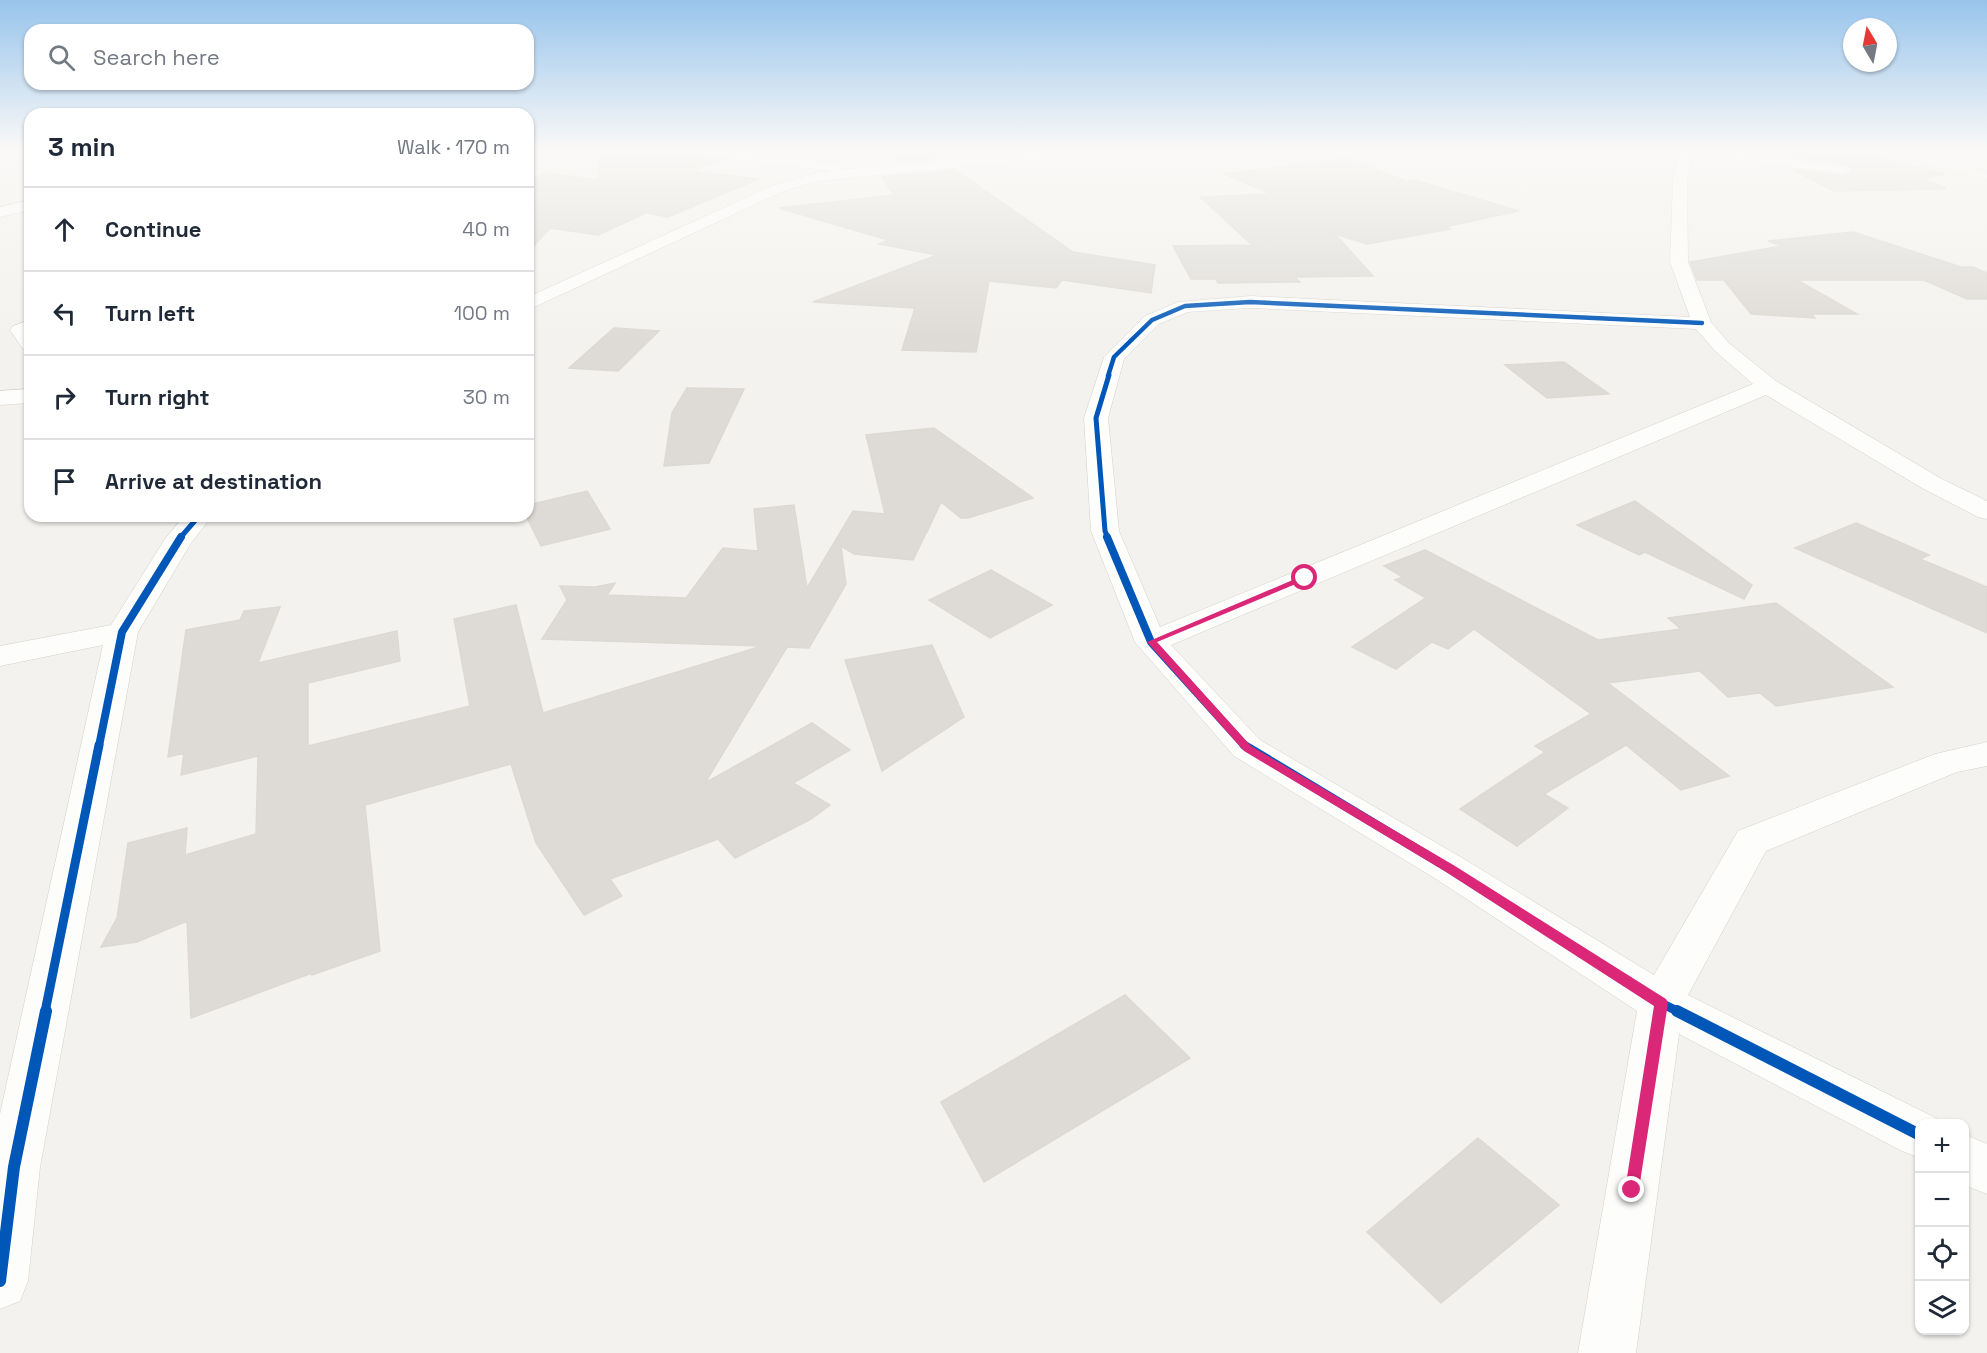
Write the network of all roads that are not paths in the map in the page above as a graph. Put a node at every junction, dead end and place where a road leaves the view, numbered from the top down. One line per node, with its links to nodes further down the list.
1 (725, 213): 3 (street)
2 (1680, 213): 4 (street)
3 (534, 301)
4 (1702, 323): 5 (street); 11 (street)
5 (1768, 386): 8 (street); 11 (street)
6 (24, 396): 7 (street)
7 (0, 398)
8 (1987, 511)
9 (194, 522): 10 (street)
10 (122, 632): 12 (street); 18 (street)
11 (1151, 642): 14 (street)
12 (0, 656)
13 (1987, 754): 14 (street)
14 (1661, 1003): 15 (street); 19 (street)
15 (1915, 1132)
16 (1969, 1160): 17 (street)
17 (1987, 1170)
18 (0, 1281)
19 (1607, 1353)

